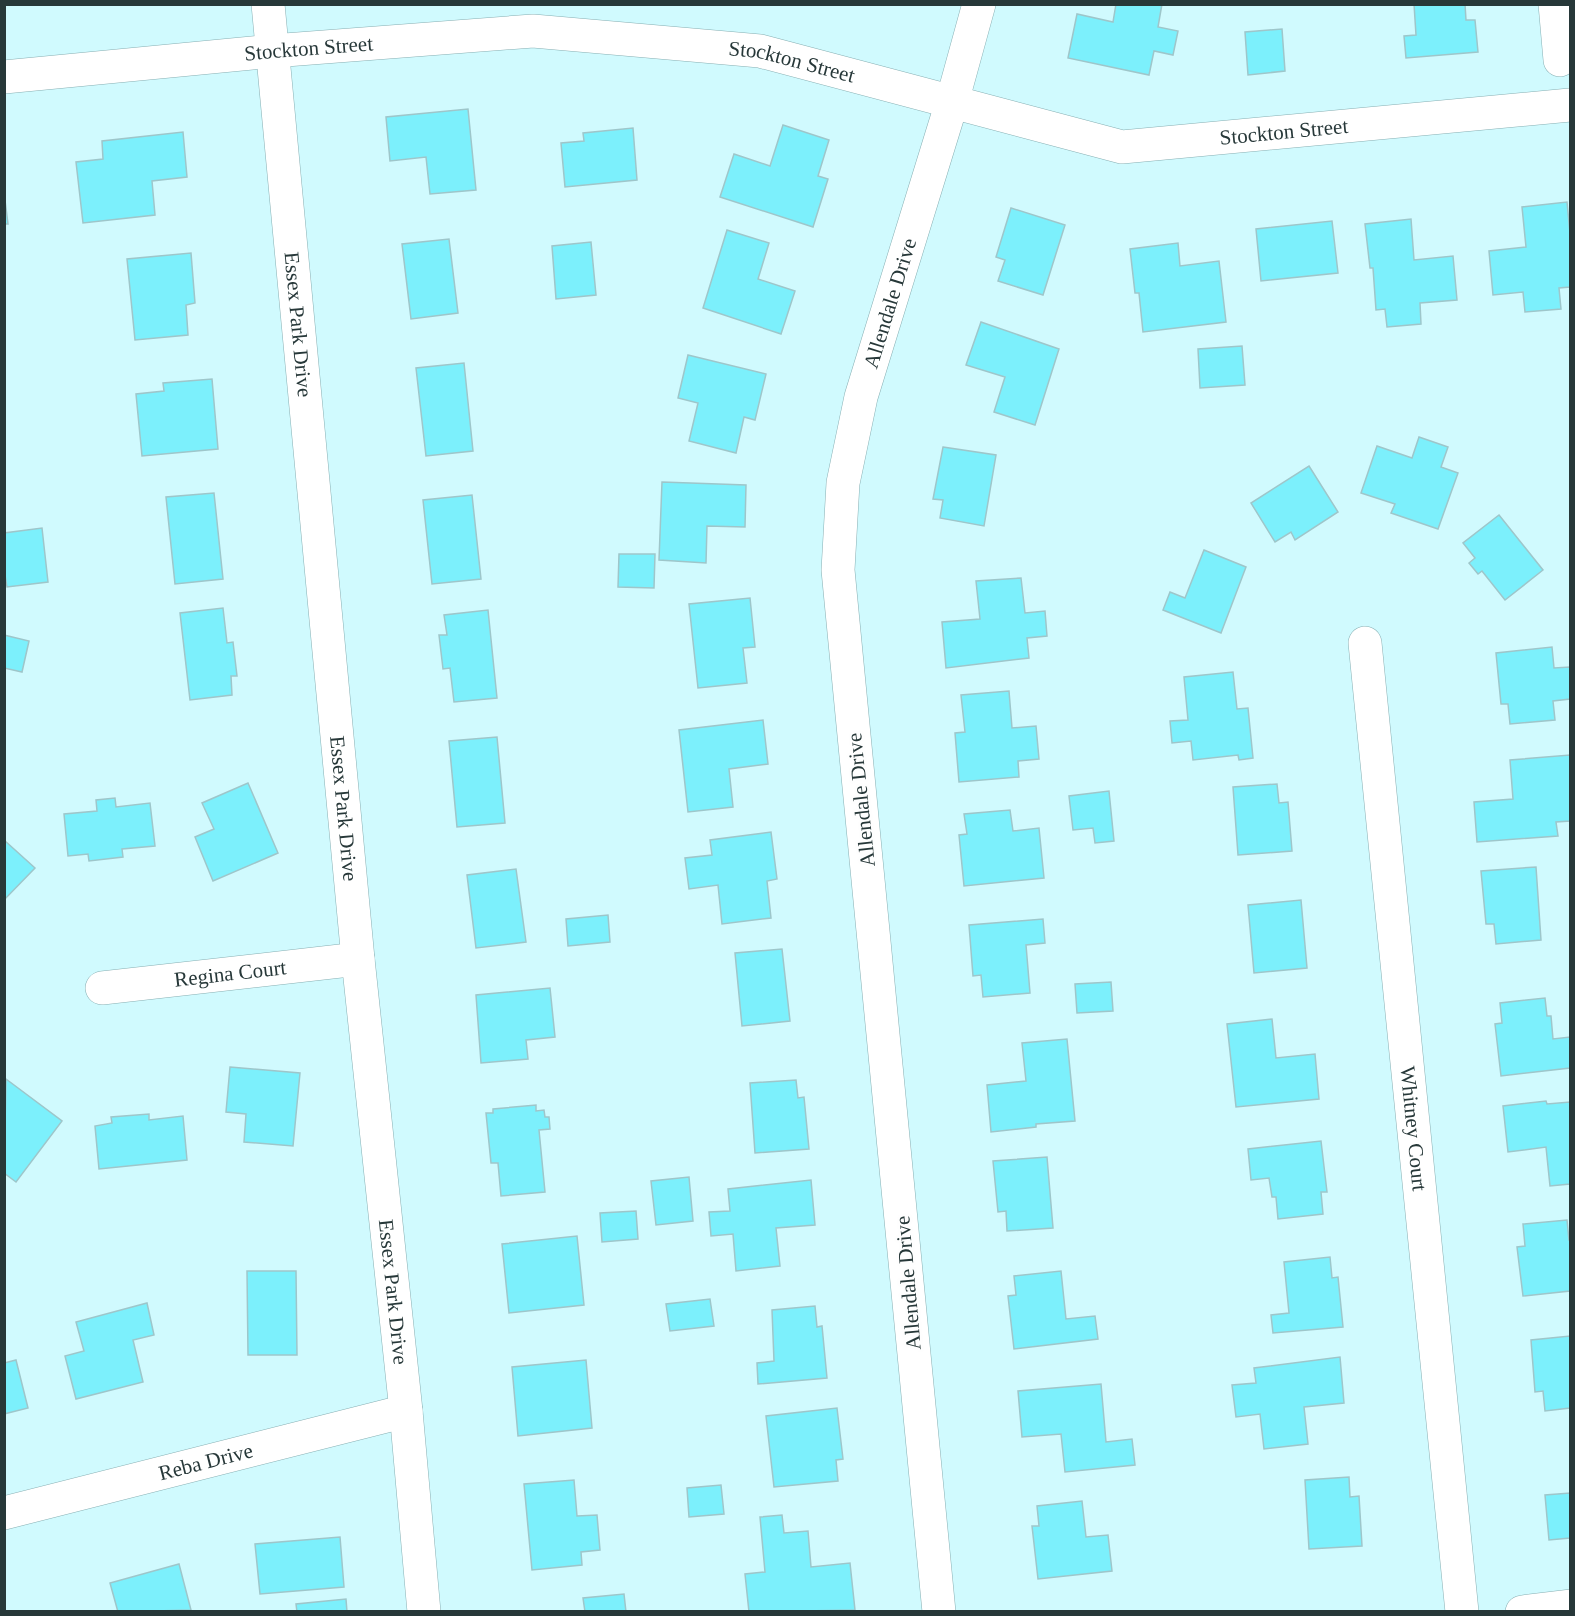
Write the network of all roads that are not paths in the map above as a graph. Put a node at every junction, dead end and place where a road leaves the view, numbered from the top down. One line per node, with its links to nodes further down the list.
1 (268, 4): 4 (street, Essex Park Drive)
2 (979, 4): 7 (street, Allendale Drive)
3 (1555, 4): 5 (street)
4 (272, 51): 6 (street, Stockton Street); 7 (street, Stockton Street); 10 (street, Essex Park Drive)
5 (1560, 60)
6 (4, 77)
7 (952, 102): 8 (street, Stockton Street); 16 (street, Allendale Drive)
8 (1570, 105)
9 (1365, 643): 17 (street, Whitney Court)
10 (358, 959): 11 (street, Regina Court); 12 (street, Essex Park Drive)
11 (102, 988)
12 (406, 1411): 13 (street, Reba Drive); 15 (street, Essex Park Drive)
13 (4, 1513)
14 (1570, 1606): 18 (street)
15 (424, 1611)
16 (939, 1611)
17 (1462, 1611)
18 (1522, 1611)

